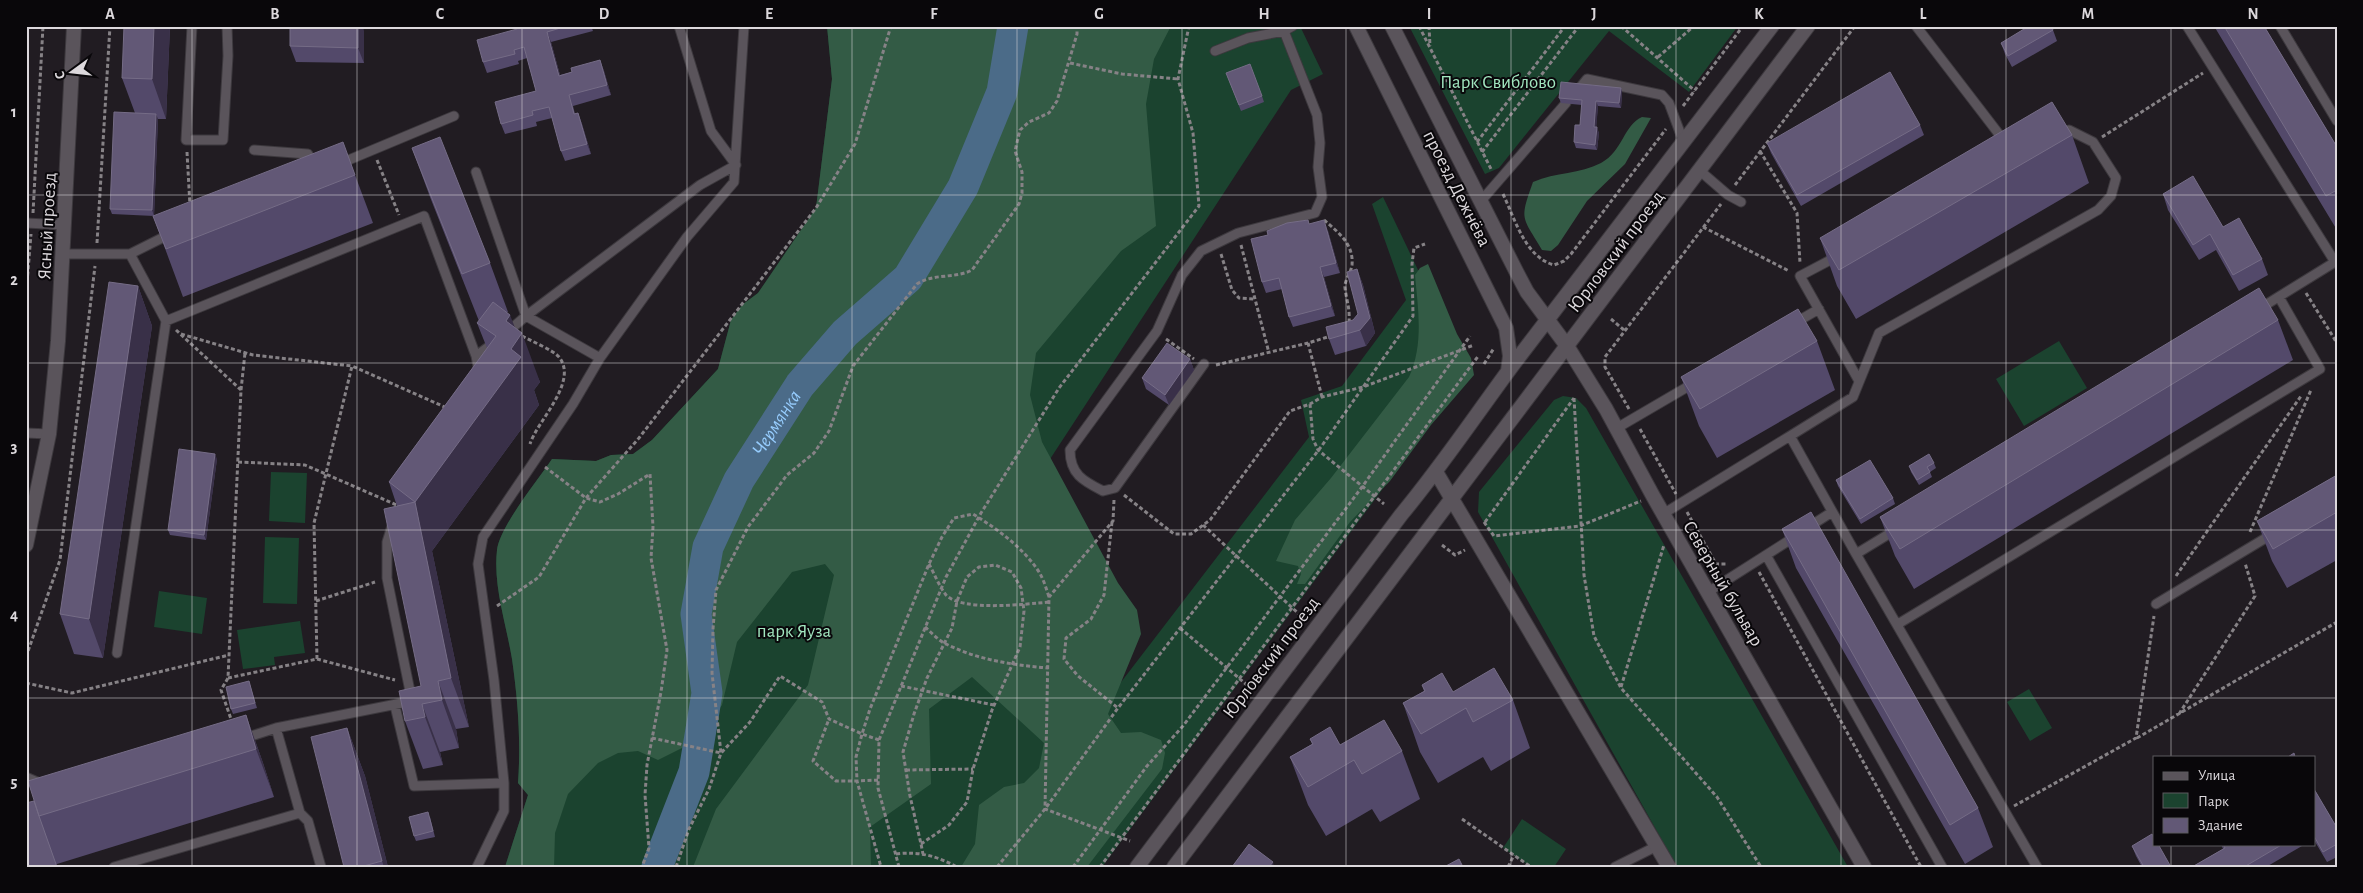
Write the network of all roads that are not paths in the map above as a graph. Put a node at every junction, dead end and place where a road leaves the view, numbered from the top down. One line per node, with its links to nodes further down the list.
1 (74, 26): 30 (main road, Ясный проезд)
2 (192, 26): 3 (lane)
3 (227, 26)
4 (679, 26): 24 (lane)
5 (744, 26): 24 (lane)
6 (1293, 26): 14 (lane)
7 (1356, 26): 47 (main road, проезд Дежнёва)
8 (1392, 26): 27 (main road, проезд Дежнёва)
9 (1772, 26): 21 (main road, Юрловский проезд)
10 (1808, 26): 25 (main road, Юрловский проезд)
11 (1916, 26): 23 (lane)
12 (2188, 26): 35 (lane)
13 (2280, 26): 19 (lane)
14 (1284, 31): 15 (lane); 46 (lane)
15 (1215, 51)
16 (1579, 89): 21 (lane)
17 (1566, 103): 27 (lane)
18 (454, 116): 22 (lane)
19 (2337, 121)
20 (2051, 139): 50 (lane)
21 (1684, 144): 40 (main road, Юрловский проезд)
22 (254, 150)
23 (2011, 150)
24 (736, 165): 39 (lane); 45 (lane)
25 (1699, 170): 28 (lane); 43 (main road, Юрловский проезд)
26 (476, 172): 39 (lane)
27 (1481, 202): 40 (main road, проезд Дежнёва)
28 (1741, 202)
29 (29, 223): 30 (lane)
30 (65, 225): 33 (main road, Ясный проезд)
31 (176, 231): 34 (lane)
32 (1844, 253): 37 (lane)
33 (64, 254): 34 (lane); 53 (main road, Ясный проезд)
34 (130, 254): 41 (lane)
35 (2336, 262): 36 (lane)
36 (2279, 298): 38 (lane); 67 (lane)
37 (1819, 309): 42 (lane); 50 (lane)
38 (2254, 313)
39 (526, 316): 44 (lane); 45 (lane)
40 (1548, 320): 43 (main road, Северный бульвар); 47 (main road, Юрловский проезд)
41 (166, 321): 44 (lane); 68 (lane)
42 (1785, 329)
43 (1567, 346): 51 (main road, Северный бульвар); 56 (main road, Юрловский проезд)
44 (476, 356): 49 (lane)
45 (600, 358): 73 (lane)
46 (1204, 364)
47 (1508, 372): 55 (main road, Юрловский проезд)
48 (1701, 378): 51 (lane)
49 (477, 380)
50 (1859, 381): 54 (lane)
51 (1617, 428): 59 (main road, Северный бульвар)
52 (26, 432): 53 (lane)
53 (49, 434): 62 (main road, Ясный проезд)
54 (1790, 436): 58 (lane); 59 (lane)
55 (1436, 472): 56 (main road); 81 (main road, Юрловский проезд)
56 (1453, 499): 76 (main road); 82 (main road, Юрловский проезд)
57 (399, 506): 69 (lane)
58 (1832, 512): 63 (lane); 64 (lane)
59 (1667, 519): 65 (main road, Северный бульвар)
60 (1907, 523): 63 (lane)
61 (2281, 528): 66 (lane)
62 (26, 545)
63 (1856, 554): 67 (lane)
64 (1766, 555): 65 (lane); 86 (lane)
65 (1708, 592): 85 (main road, Северный бульвар)
66 (2156, 604)
67 (1898, 624): 77 (lane)
68 (116, 653)
69 (395, 706): 70 (lane); 73 (lane)
70 (276, 728): 71 (lane); 75 (lane)
71 (233, 741)
72 (26, 777): 74 (lane)
73 (504, 783): 80 (lane)
74 (48, 787)
75 (300, 812): 78 (lane); 79 (lane)
76 (1658, 846): 83 (lane); 84 (main road)
77 (2033, 866)
78 (114, 867)
79 (321, 867)
80 (476, 867)
81 (1137, 867)
82 (1174, 867)
83 (1616, 867)
84 (1669, 867)
85 (1864, 867)
86 (1942, 867)

